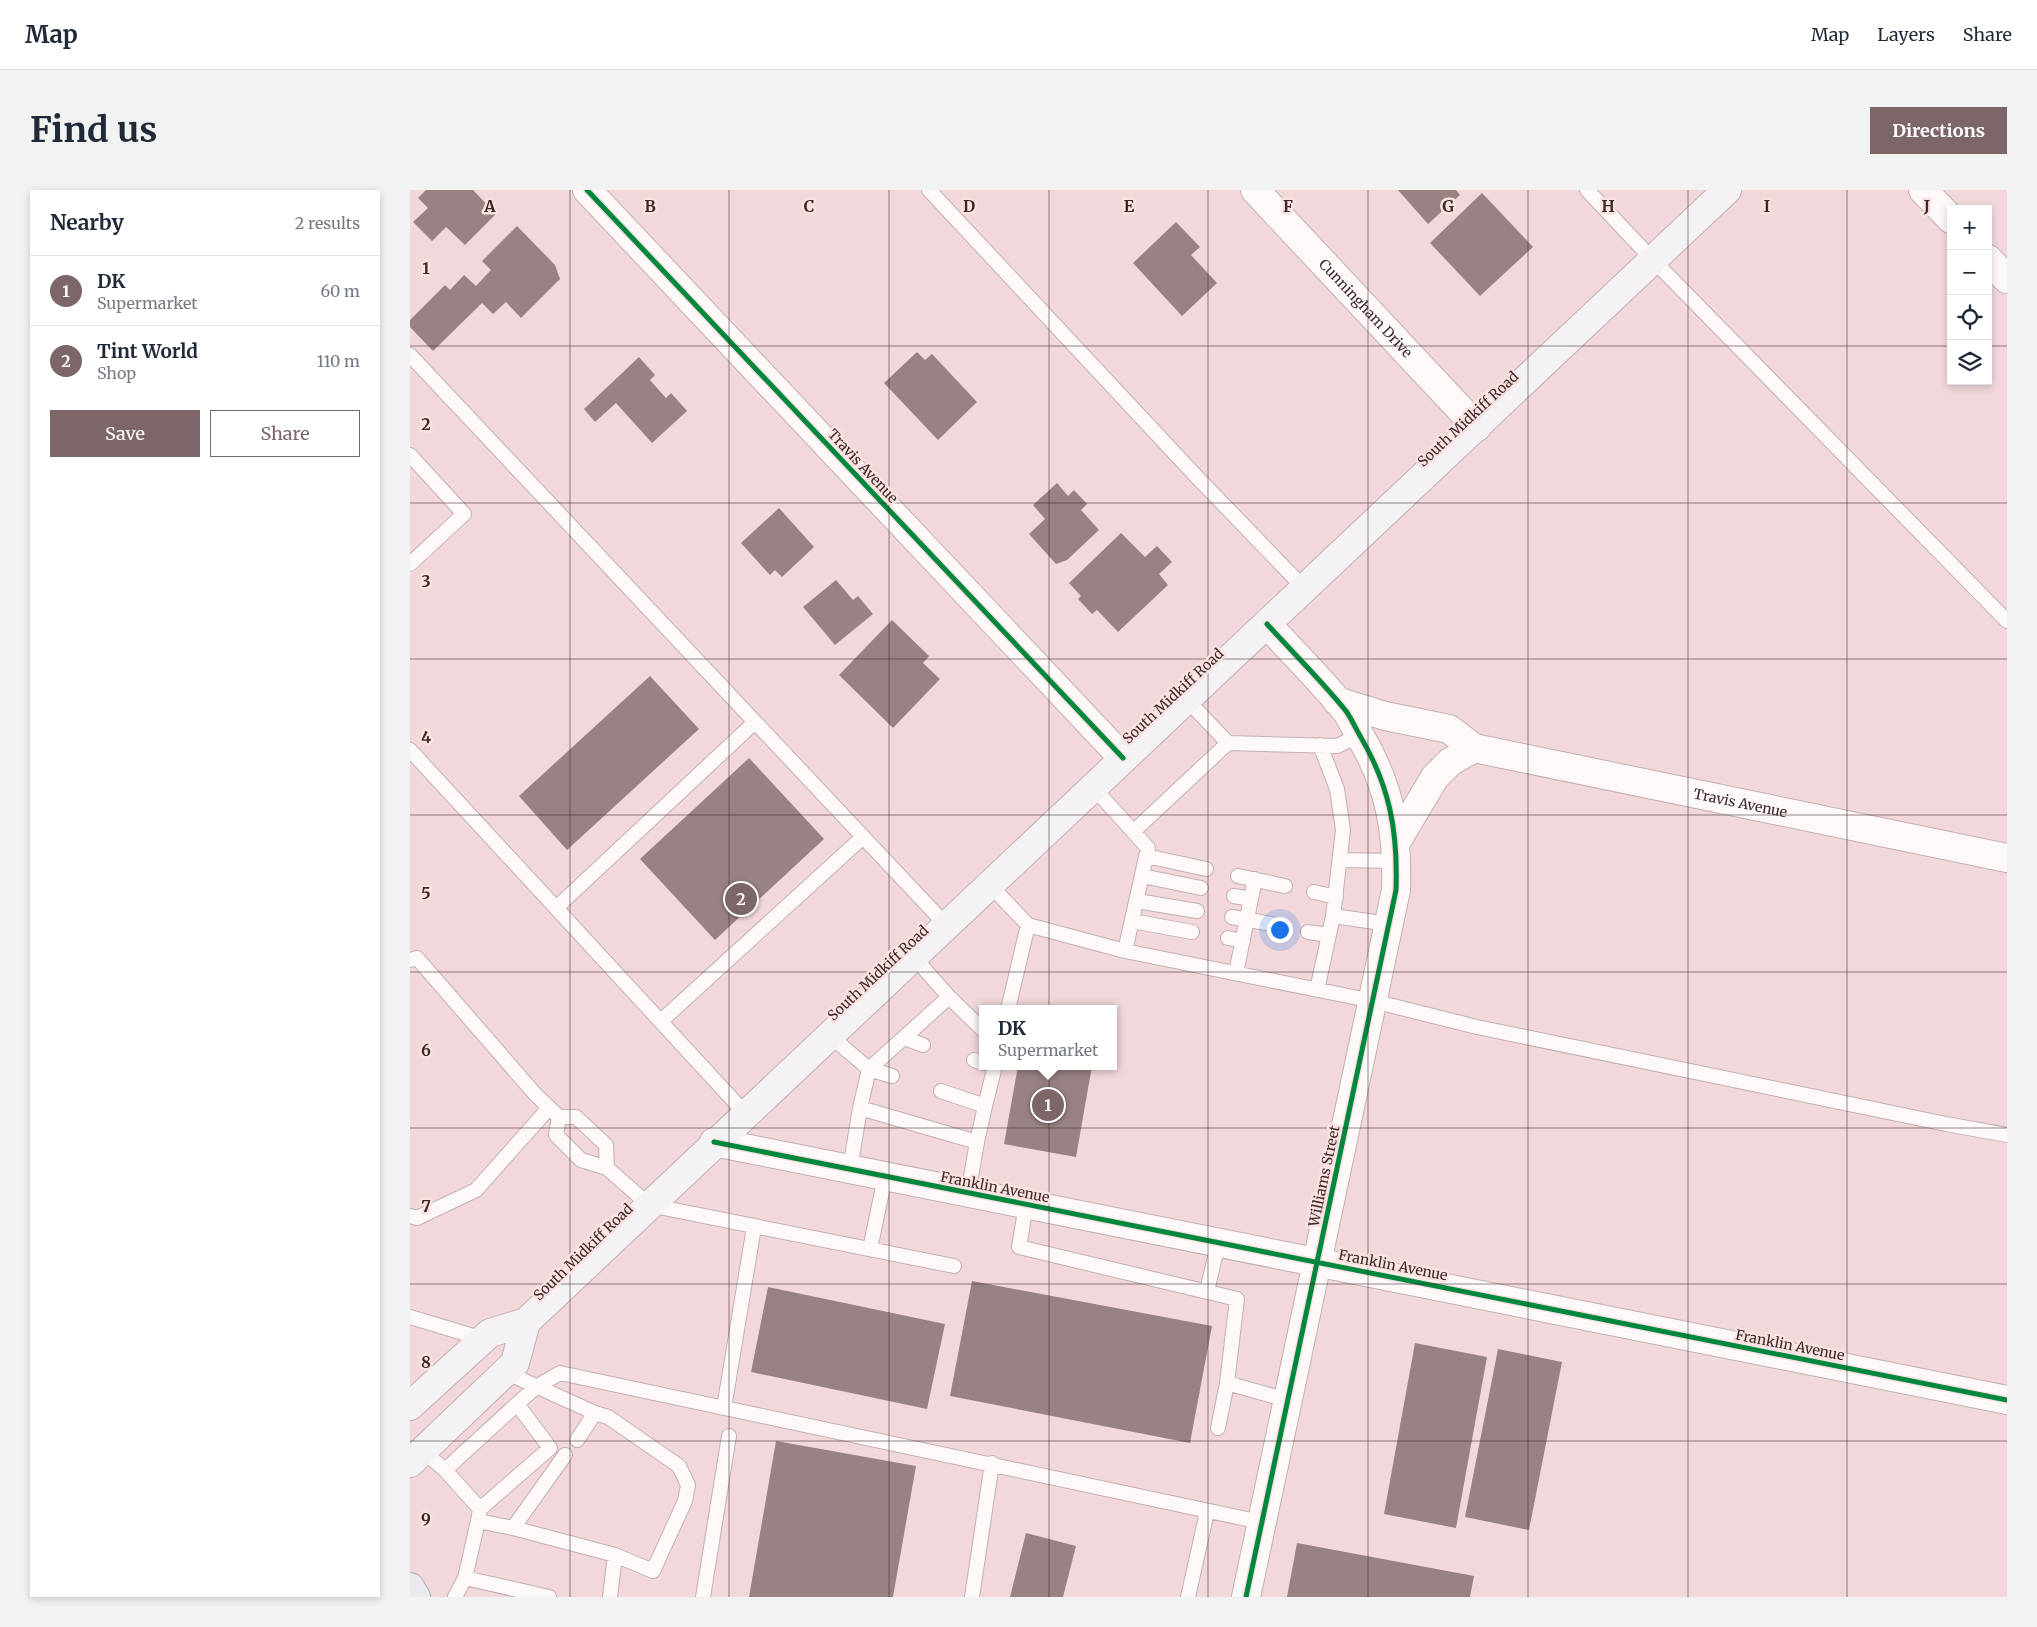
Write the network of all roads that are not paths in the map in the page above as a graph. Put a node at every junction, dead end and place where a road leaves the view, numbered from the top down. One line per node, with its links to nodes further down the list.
1 (588, 190): 26 (street, Travis Avenue)
2 (929, 190): 15 (lane)
3 (1255, 190): 12 (street, Cunningham Drive)
4 (1587, 190): 8 (lane)
5 (1727, 190): 8 (main road, South Midkiff Road)
6 (1923, 190): 7 (street)
7 (1947, 216)
8 (1653, 260): 12 (main road, South Midkiff Road); 16 (lane)
9 (1992, 263): 10 (street)
10 (2007, 279)
11 (410, 355): 20 (lane)
12 (1477, 427): 15 (main road, South Midkiff Road)
13 (410, 455): 14 (lane)
14 (410, 564)
15 (1305, 588): 17 (main road, South Midkiff Road)
16 (2007, 620)
17 (1267, 624): 18 (main road, South Midkiff Road); 19 (street)
18 (1186, 699): 22 (lane); 26 (main road, South Midkiff Road)
19 (1337, 701): 21 (street); 24 (street, Travis Avenue)
20 (755, 722): 29 (lane); 46 (lane)
21 (1360, 735): 23 (lane); 30 (street, Williams Street)
22 (1228, 743): 23 (lane); 28 (lane)
23 (1320, 746): 33 (lane)
24 (1474, 748): 30 (street); 32 (street, Travis Avenue)
25 (410, 750): 46 (lane)
26 (1122, 758): 27 (main road, South Midkiff Road)
27 (1092, 786): 28 (lane); 38 (main road, South Midkiff Road)
28 (1134, 831): 31 (lane)
29 (863, 837): 53 (lane); 69 (lane)
30 (1396, 852): 33 (lane); 52 (street, Williams Street)
31 (1146, 856): 34 (lane); 35 (lane)
32 (2007, 858)
33 (1340, 860): 43 (lane)
34 (1206, 869)
35 (1142, 876): 40 (lane); 45 (lane)
36 (1238, 876): 37 (lane)
37 (1255, 879): 39 (lane); 44 (lane)
38 (989, 884): 53 (main road, South Midkiff Road); 54 (lane)
39 (1285, 886)
40 (1201, 888)
41 (1314, 892): 43 (lane)
42 (1234, 896): 44 (lane)
43 (1336, 897): 48 (lane)
44 (1251, 900): 50 (lane)
45 (1137, 901): 47 (lane); 51 (lane)
46 (556, 908): 69 (lane)
47 (1198, 911)
48 (1333, 916): 52 (lane); 58 (lane)
49 (1232, 917): 50 (lane)
50 (1247, 919): 55 (lane); 60 (lane)
51 (1132, 921): 56 (lane); 61 (lane)
52 (1389, 924): 67 (street, Williams Street)
53 (946, 925): 62 (main road, South Midkiff Road)
54 (1028, 925): 61 (lane); 68 (lane)
55 (1277, 925)
56 (1192, 932)
57 (1308, 932): 58 (lane)
58 (1329, 936): 65 (lane)
59 (1228, 938): 60 (lane)
60 (1243, 941): 64 (lane)
61 (1125, 951): 64 (lane)
62 (913, 956): 66 (lane); 71 (main road, South Midkiff Road)
63 (410, 960): 80 (lane)
64 (1236, 973): 65 (lane)
65 (1317, 990): 67 (lane)
66 (950, 997): 70 (lane); 72 (lane)
67 (1373, 1001): 82 (lane); 95 (street, Williams Street)
68 (1009, 1005)
69 (661, 1021): 81 (lane)
70 (979, 1026)
71 (828, 1035): 74 (lane); 81 (main road, South Midkiff Road)
72 (904, 1038): 73 (lane); 74 (lane)
73 (923, 1045)
74 (869, 1069): 76 (lane); 79 (lane)
75 (988, 1070): 78 (lane)
76 (892, 1076)
77 (941, 1091): 78 (lane)
78 (985, 1106): 84 (lane)
79 (860, 1108): 84 (lane); 86 (lane)
80 (554, 1113): 85 (lane); 85 (lane); 91 (lane)
81 (745, 1113): 83 (main road, South Midkiff Road)
82 (2007, 1134)
83 (714, 1142): 86 (street, Franklin Avenue); 89 (main road, South Midkiff Road)
84 (977, 1142): 88 (lane)
85 (608, 1168): 89 (lane)
86 (850, 1169): 87 (street, Franklin Avenue)
87 (885, 1177): 88 (street, Franklin Avenue); 94 (lane)
88 (968, 1194): 90 (street, Franklin Avenue)
89 (649, 1205): 92 (lane); 99 (main road, South Midkiff Road)
90 (1026, 1205): 93 (street, Franklin Avenue); 97 (lane)
91 (410, 1216)
92 (754, 1226): 94 (lane); 108 (lane)
93 (1218, 1244): 95 (street, Franklin Avenue); 97 (lane)
94 (870, 1249): 96 (lane)
95 (1318, 1262): 104 (street, Williams Street); 105 (street, Franklin Avenue)
96 (954, 1266)
97 (1207, 1291): 102 (lane)
98 (410, 1317): 100 (lane)
99 (526, 1322): 100 (main road, South Midkiff Road); 101 (main road)
100 (483, 1339): 107 (main road, South Midkiff Road)
101 (505, 1372): 103 (lane); 114 (main road)
102 (1227, 1383): 104 (lane); 110 (lane)
103 (536, 1387): 106 (lane); 108 (lane); 109 (lane)
104 (1288, 1400): 119 (street, Williams Street)
105 (2007, 1400)
106 (517, 1404): 116 (lane); 118 (lane)
107 (410, 1406)
108 (724, 1408): 115 (lane)
109 (595, 1413): 112 (lane); 121 (lane)
110 (1218, 1428)
111 (729, 1436): 128 (lane)
112 (577, 1440)
113 (565, 1455): 120 (lane)
114 (416, 1457): 116 (lane)
115 (992, 1464): 117 (lane); 129 (lane)
116 (445, 1470): 118 (lane)
117 (1207, 1512): 119 (lane); 130 (lane)
118 (479, 1515): 120 (lane); 122 (lane)
119 (1261, 1522): 131 (street, Williams Street)
120 (513, 1528): 121 (lane)
121 (615, 1556): 127 (lane)
122 (465, 1578): 125 (lane); 126 (lane)
123 (410, 1587): 124 (main road)
124 (416, 1597)
125 (455, 1597)
126 (549, 1597)
127 (610, 1597)
128 (703, 1597)
129 (972, 1597)
130 (1188, 1597)
131 (1246, 1597)

